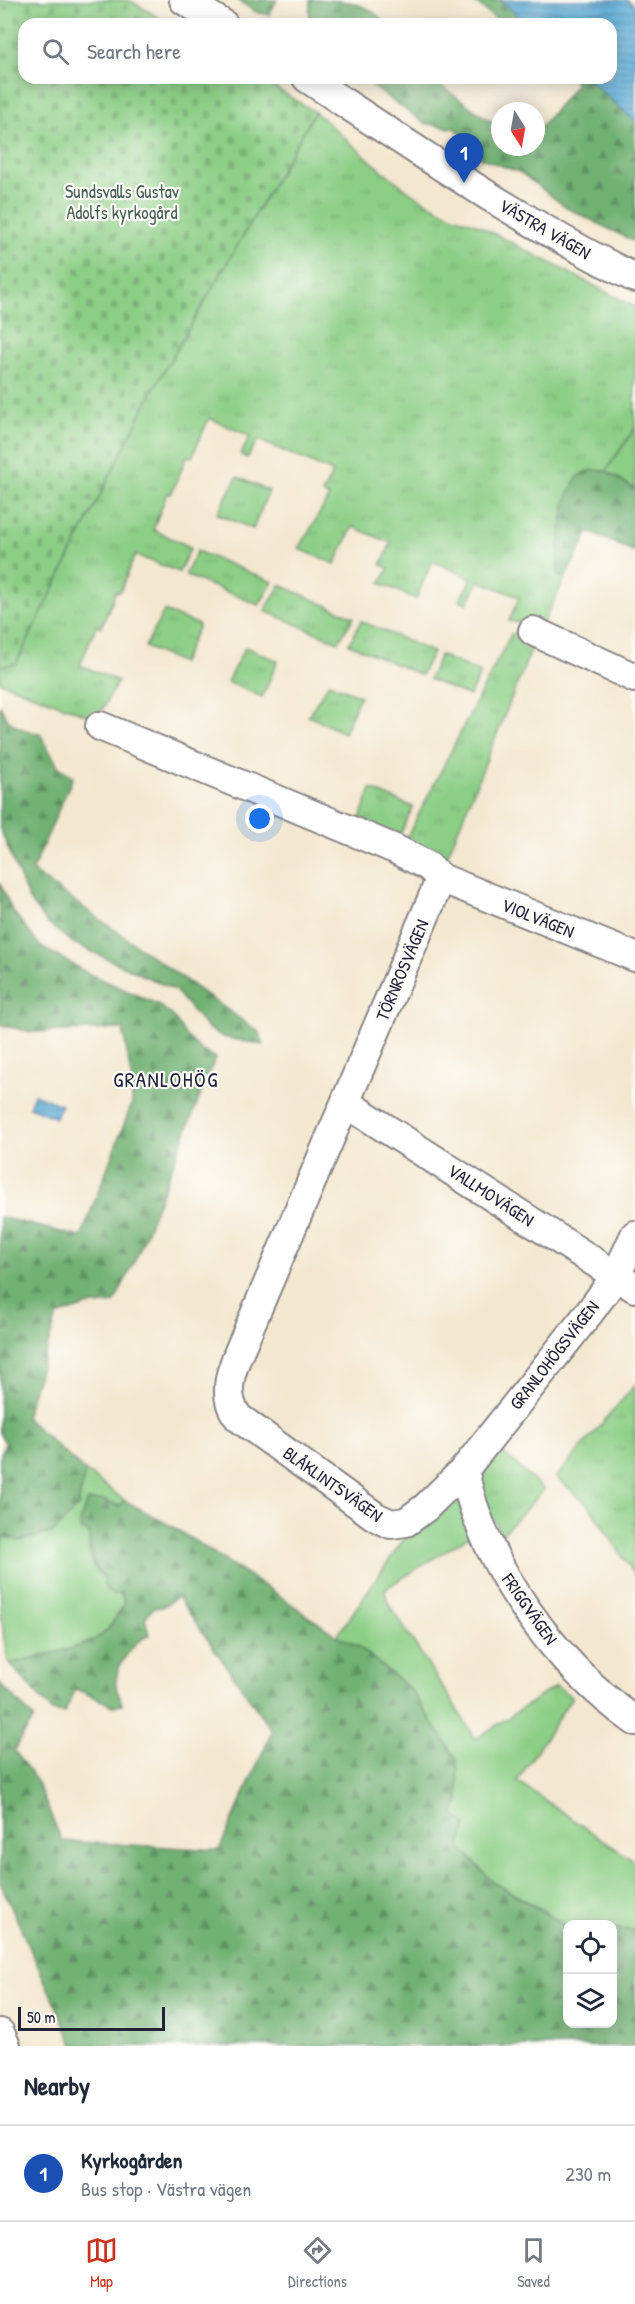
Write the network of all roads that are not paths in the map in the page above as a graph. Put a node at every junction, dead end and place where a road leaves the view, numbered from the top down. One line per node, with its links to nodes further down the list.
1 (184, 0): 2 (street)
2 (213, 18)
3 (317, 84): 4 (street, VÄSTRA VÄGEN)
4 (635, 278)
5 (533, 631): 6 (street)
6 (635, 678)
7 (100, 726): 8 (street)
8 (441, 878): 9 (street, VIOLVÄGEN); 10 (street, TÖRNROSVÄGEN)
9 (635, 957)
10 (346, 1103): 12 (street, VALLMOVÄGEN); 13 (street, TÖRNROSVÄGEN)
11 (635, 1234): 12 (street, GRANLOHÖGSVÄGEN)
12 (626, 1282): 14 (street, GRANLOHÖGSVÄGEN)
13 (231, 1409): 14 (street, BLÅKLINTSVÄGEN)
14 (464, 1470): 15 (street, FRIGGVÄGEN)
15 (635, 1721)
16 (0, 2033): 17 (street)
17 (6, 2046)

